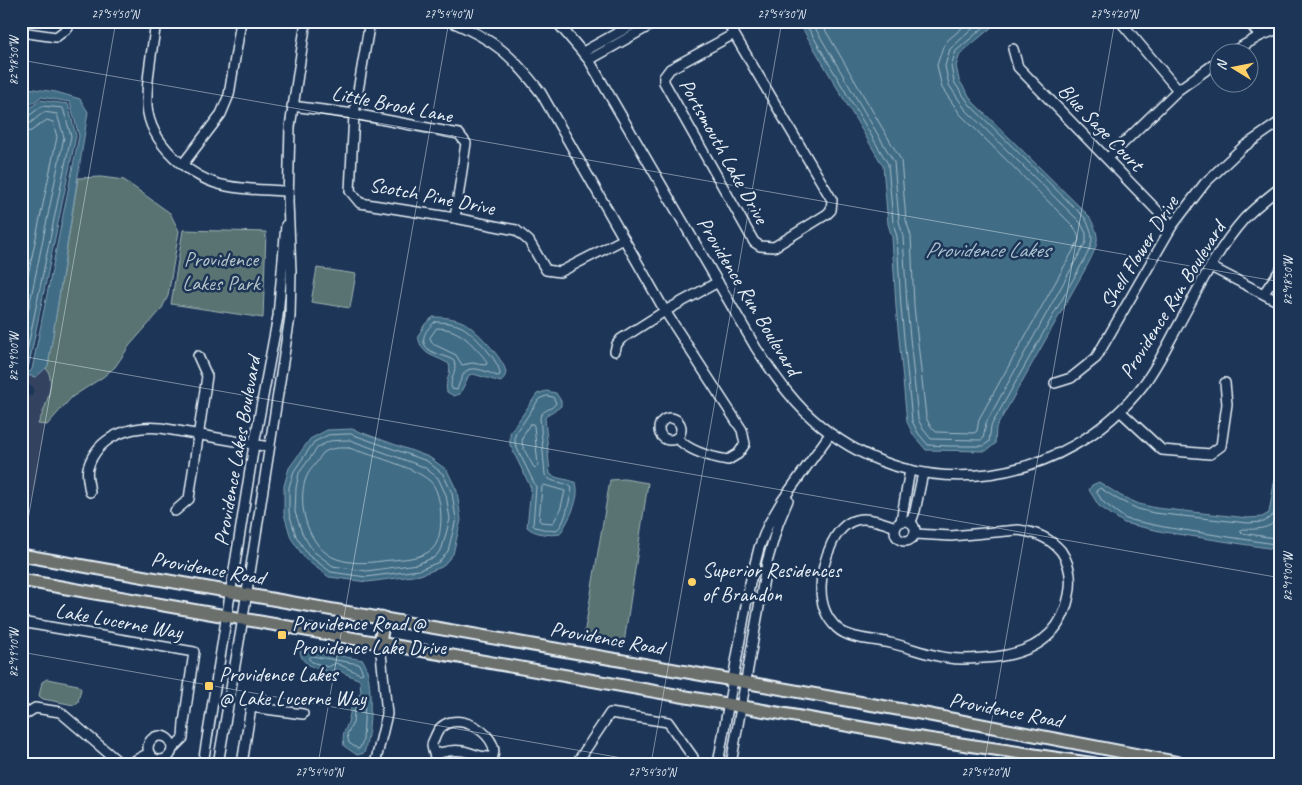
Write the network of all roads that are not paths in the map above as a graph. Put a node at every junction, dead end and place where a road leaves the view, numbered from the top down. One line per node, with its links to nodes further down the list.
1 (69, 21): 14 (street)
2 (156, 21): 27 (street)
3 (241, 21): 27 (street)
4 (306, 21): 23 (street, Providence Lakes Boulevard)
5 (370, 21): 24 (street, Scotch Pine Drive)
6 (450, 21): 33 (street)
7 (556, 21): 19 (street, Providence Run Boulevard)
8 (639, 21): 19 (street)
9 (658, 21): 20 (street)
10 (727, 21): 15 (street, Portsmouth Lake Drive)
11 (1120, 21): 22 (street)
12 (1248, 21): 16 (street)
13 (1281, 28): 16 (street)
14 (21, 32)
15 (734, 34): 15 (street, Portsmouth Lake Drive)
16 (1260, 36): 17 (street)
17 (1250, 42)
18 (1013, 49): 26 (street, Blue Sage Court)
19 (583, 52): 20 (street, Providence Run Boulevard)
20 (589, 60): 36 (street, Providence Run Boulevard)
21 (1210, 67): 22 (street)
22 (1178, 90): 26 (street)
23 (292, 106): 24 (street, Little Brook Lane); 29 (street, Providence Lakes Boulevard)
24 (354, 114): 31 (street, Scotch Pine Drive); 31 (street, Little Brook Lane)
25 (1281, 121): 32 (street, Shell Flower Drive)
26 (1108, 158): 32 (street, Blue Sage Court)
27 (183, 164): 29 (street)
28 (1281, 187): 34 (street, Providence Run Boulevard)
29 (288, 191): 30 (street, Providence Lakes Boulevard)
30 (288, 202): 48 (street, Providence Lakes Boulevard); 49 (street, Providence Lakes Boulevard)
31 (455, 218): 33 (street, Scotch Pine Drive)
32 (1172, 226): 42 (street, Shell Flower Drive)
33 (624, 239): 39 (street)
34 (1211, 267): 37 (street); 44 (street, Providence Run Boulevard)
35 (1281, 269): 37 (street)
36 (718, 282): 39 (street); 46 (street, Providence Run Boulevard)
37 (1264, 293): 38 (street)
38 (1281, 303)
39 (665, 311): 40 (street); 47 (street)
40 (615, 351)
41 (198, 356): 45 (street)
42 (1055, 383)
43 (1225, 383): 44 (street)
44 (1120, 411): 51 (street, Providence Run Boulevard)
45 (200, 434): 48 (street); 53 (street); 54 (street)
46 (830, 434): 50 (street, Providence Run Boulevard); 52 (street)
47 (677, 438)
48 (254, 445): 49 (street); 59 (street, Providence Lakes Boulevard)
49 (269, 447): 60 (street, Providence Lakes Boulevard)
50 (910, 470): 51 (street, Providence Run Boulevard); 55 (street)
51 (923, 473): 55 (street)
52 (798, 479): 66 (street); 67 (street)
53 (90, 492)
54 (175, 510)
55 (903, 524): 56 (street); 56 (street); 56 (street)
56 (915, 534)
57 (21, 554): 59 (main road, Providence Road)
58 (21, 580): 61 (main road, Providence Road)
59 (230, 591): 60 (main road, Providence Road); 61 (street, Providence Lakes Boulevard)
60 (246, 594): 62 (main road, Providence Road); 63 (street, Providence Lakes Boulevard)
61 (226, 616): 63 (main road, Providence Road); 80 (street, Providence Lakes Boulevard)
62 (384, 618): 65 (main road); 66 (main road, Providence Road)
63 (242, 620): 65 (main road, Providence Road); 81 (street, Providence Lakes Boulevard)
64 (21, 622): 73 (street, Lake Lucerne Way)
65 (380, 643): 68 (main road, Providence Road); 83 (street)
66 (734, 680): 67 (main road, Providence Road); 68 (street)
67 (746, 682): 69 (street); 72 (main road, Providence Road)
68 (729, 704): 69 (main road, Providence Road); 87 (street)
69 (742, 706): 88 (street); 89 (main road, Providence Road)
70 (303, 714): 82 (street)
71 (21, 716): 77 (street)
72 (1105, 749): 90 (main road); 91 (main road, Providence Road)
73 (171, 752): 74 (street); 76 (street)
74 (150, 754): 76 (street); 78 (street); 79 (street)
75 (434, 754): 75 (street); 84 (street)
76 (161, 762)
77 (121, 764)
78 (128, 764)
79 (142, 764)
80 (203, 764)
81 (218, 764)
82 (242, 764)
83 (374, 764)
84 (437, 764)
85 (576, 764): 86 (street)
86 (692, 764)
87 (718, 764)
88 (731, 764)
89 (1095, 764)
90 (1102, 764)
91 (1185, 764)

